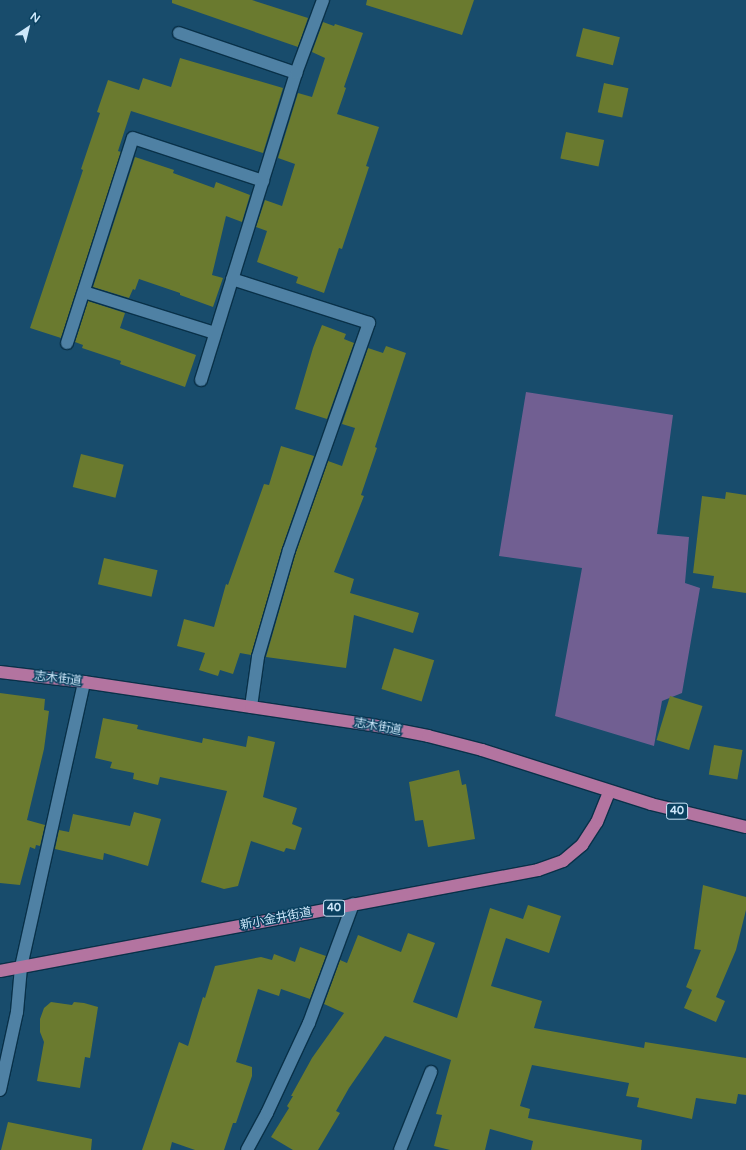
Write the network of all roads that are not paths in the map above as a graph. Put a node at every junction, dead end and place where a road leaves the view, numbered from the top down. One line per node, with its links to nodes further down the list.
1 (323, 0): 3 (street)
2 (179, 33): 3 (street)
3 (296, 73): 4 (street)
4 (263, 181): 5 (street); 6 (street)
5 (232, 279): 7 (street); 12 (street)
6 (84, 292): 7 (street); 8 (street)
7 (216, 333): 9 (street)
8 (67, 343)
9 (201, 380)
10 (0, 672): 11 (main road, 志木街道 / 40)
11 (84, 682): 12 (main road, 志木街道 / 40); 16 (street)
12 (251, 707): 13 (main road, 志木街道 / 40)
13 (609, 792): 14 (main road, 志木街道 / 40); 15 (main road, 新小金井街道 / 40)
14 (746, 828)
15 (353, 904): 16 (main road, 新小金井街道 / 40); 20 (street)
16 (21, 967): 17 (main road, 新小金井街道 / 40); 19 (street)
17 (0, 971)
18 (432, 1072): 21 (street)
19 (0, 1090)
20 (247, 1150)
21 (400, 1150)

